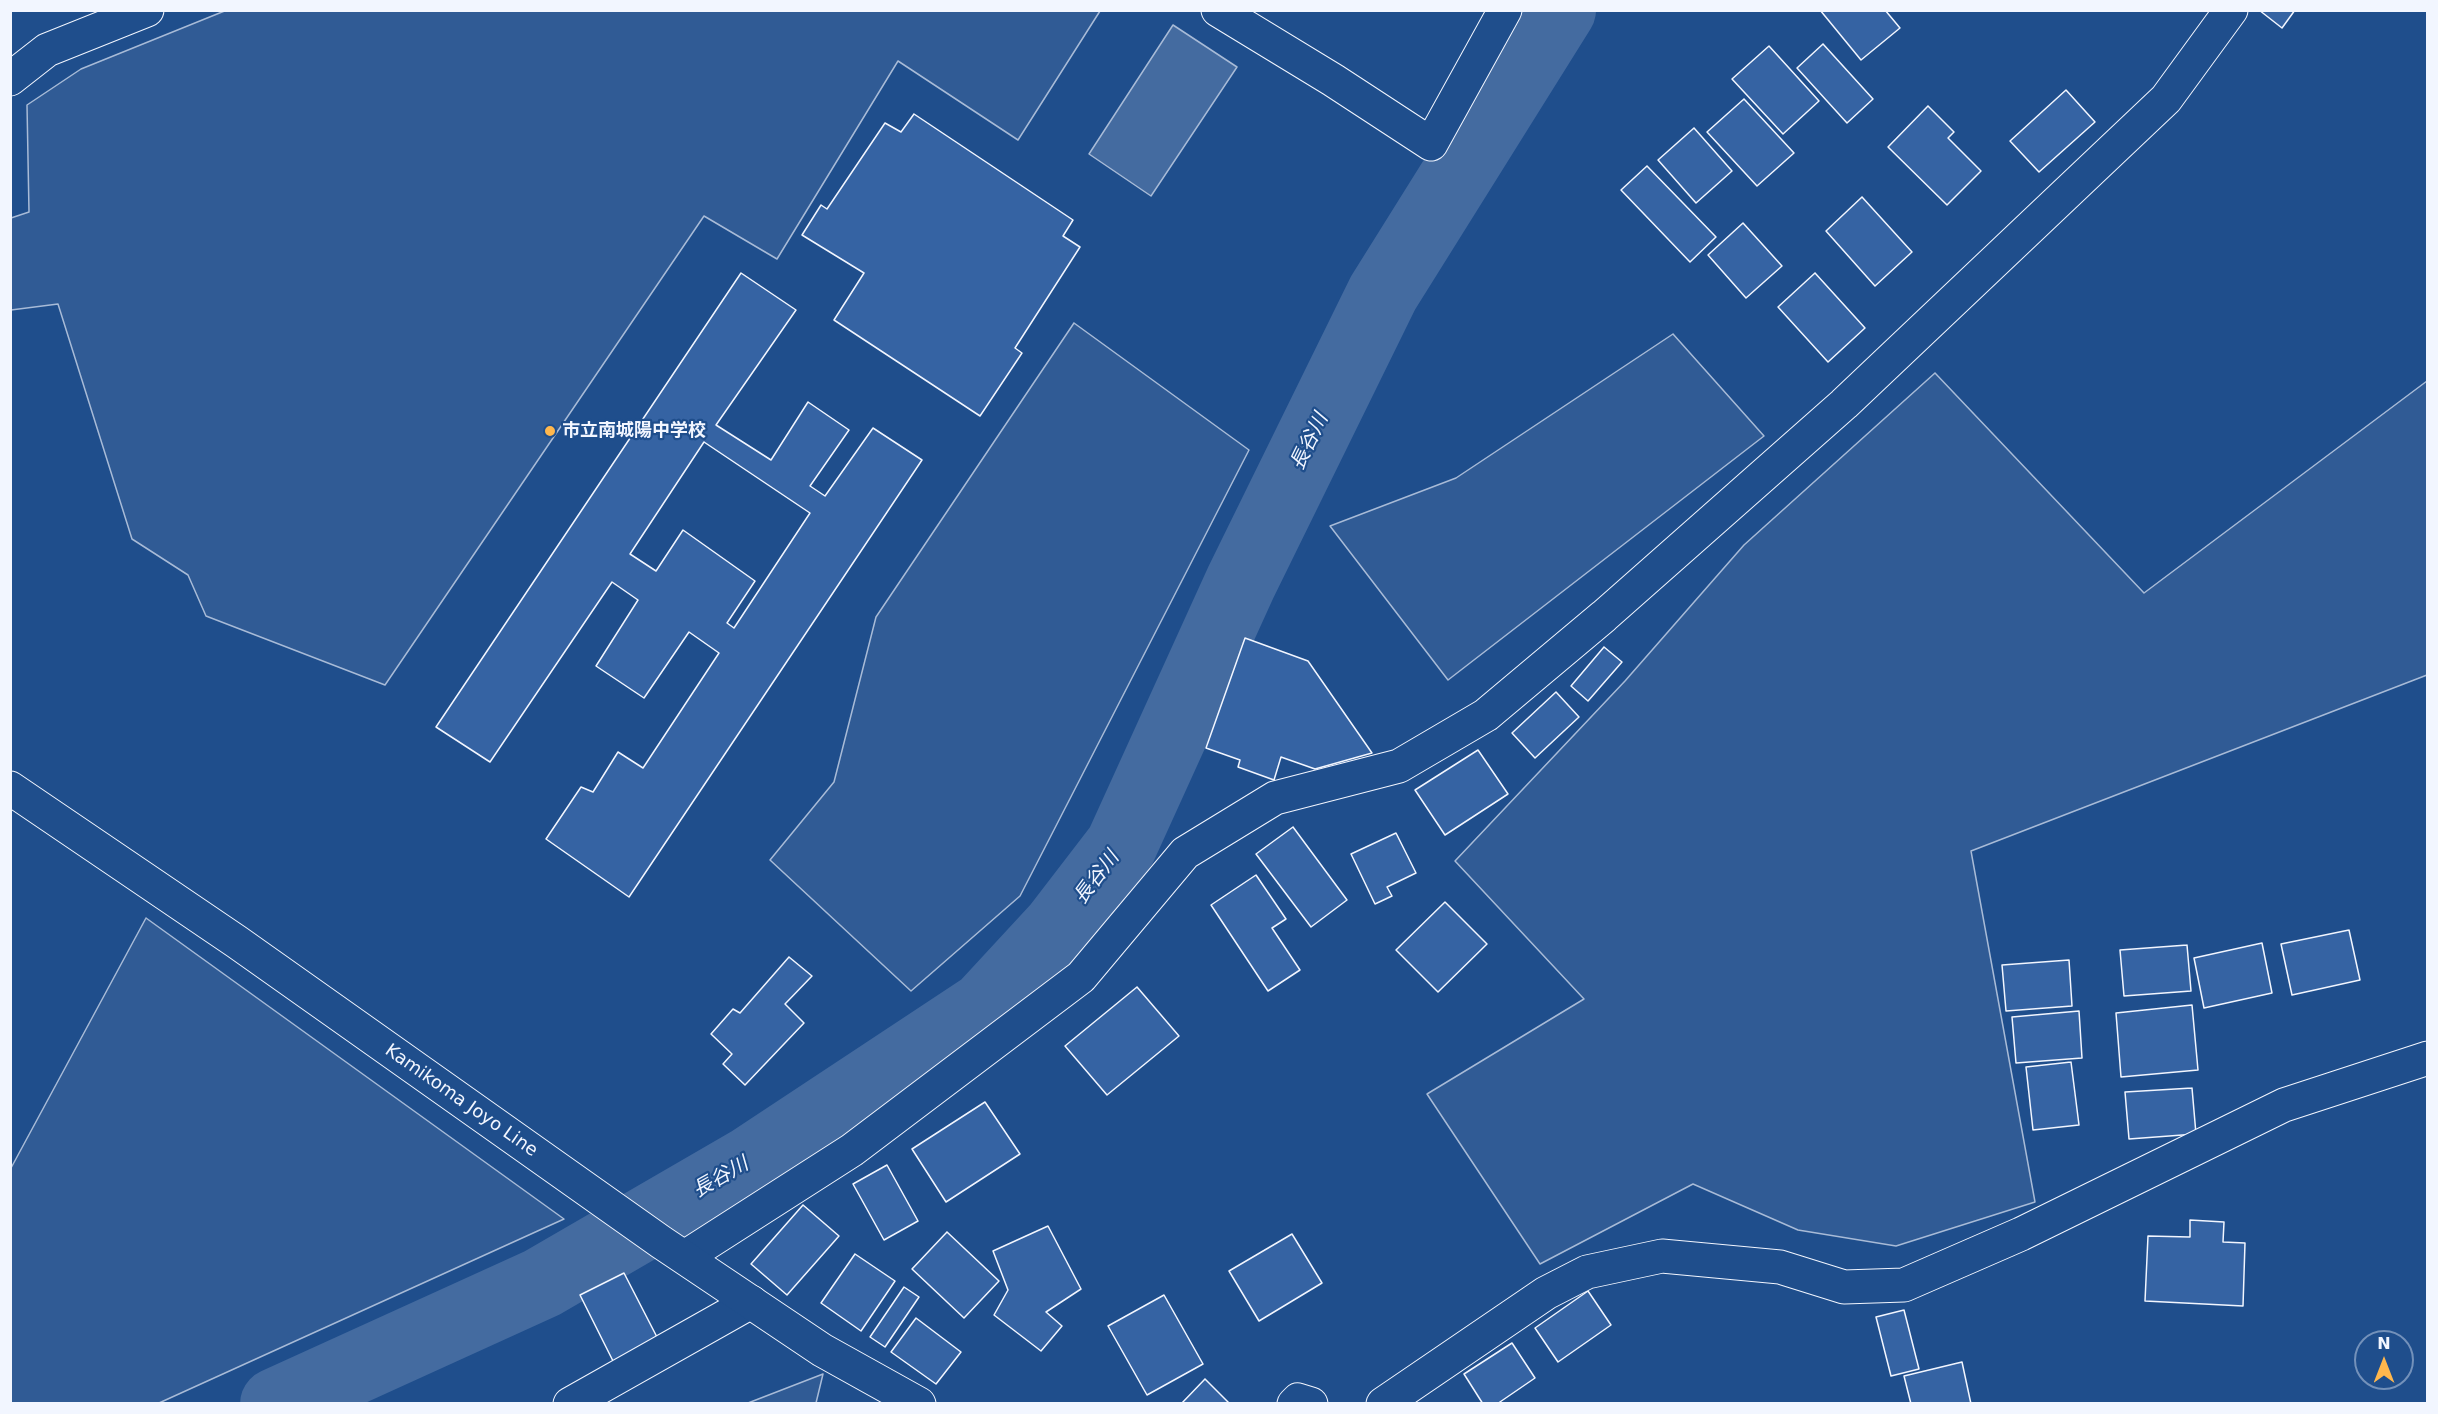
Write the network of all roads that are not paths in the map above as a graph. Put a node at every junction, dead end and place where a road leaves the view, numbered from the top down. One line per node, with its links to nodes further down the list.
1 (147, 10): 5 (street)
2 (1218, 10): 3 (street)
3 (1505, 10)
4 (2231, 10): 8 (street)
5 (10, 79)
6 (10, 788): 8 (street, Kamikoma Joyo Line)
7 (2427, 1058): 14 (street)
8 (673, 1249): 9 (street, Kamikoma Joyo Line)
9 (751, 1302): 10 (street); 11 (street, Kamikoma Joyo Line)
10 (570, 1404)
11 (920, 1404)
12 (1294, 1404): 13 (street)
13 (1311, 1404)
14 (1383, 1404)

